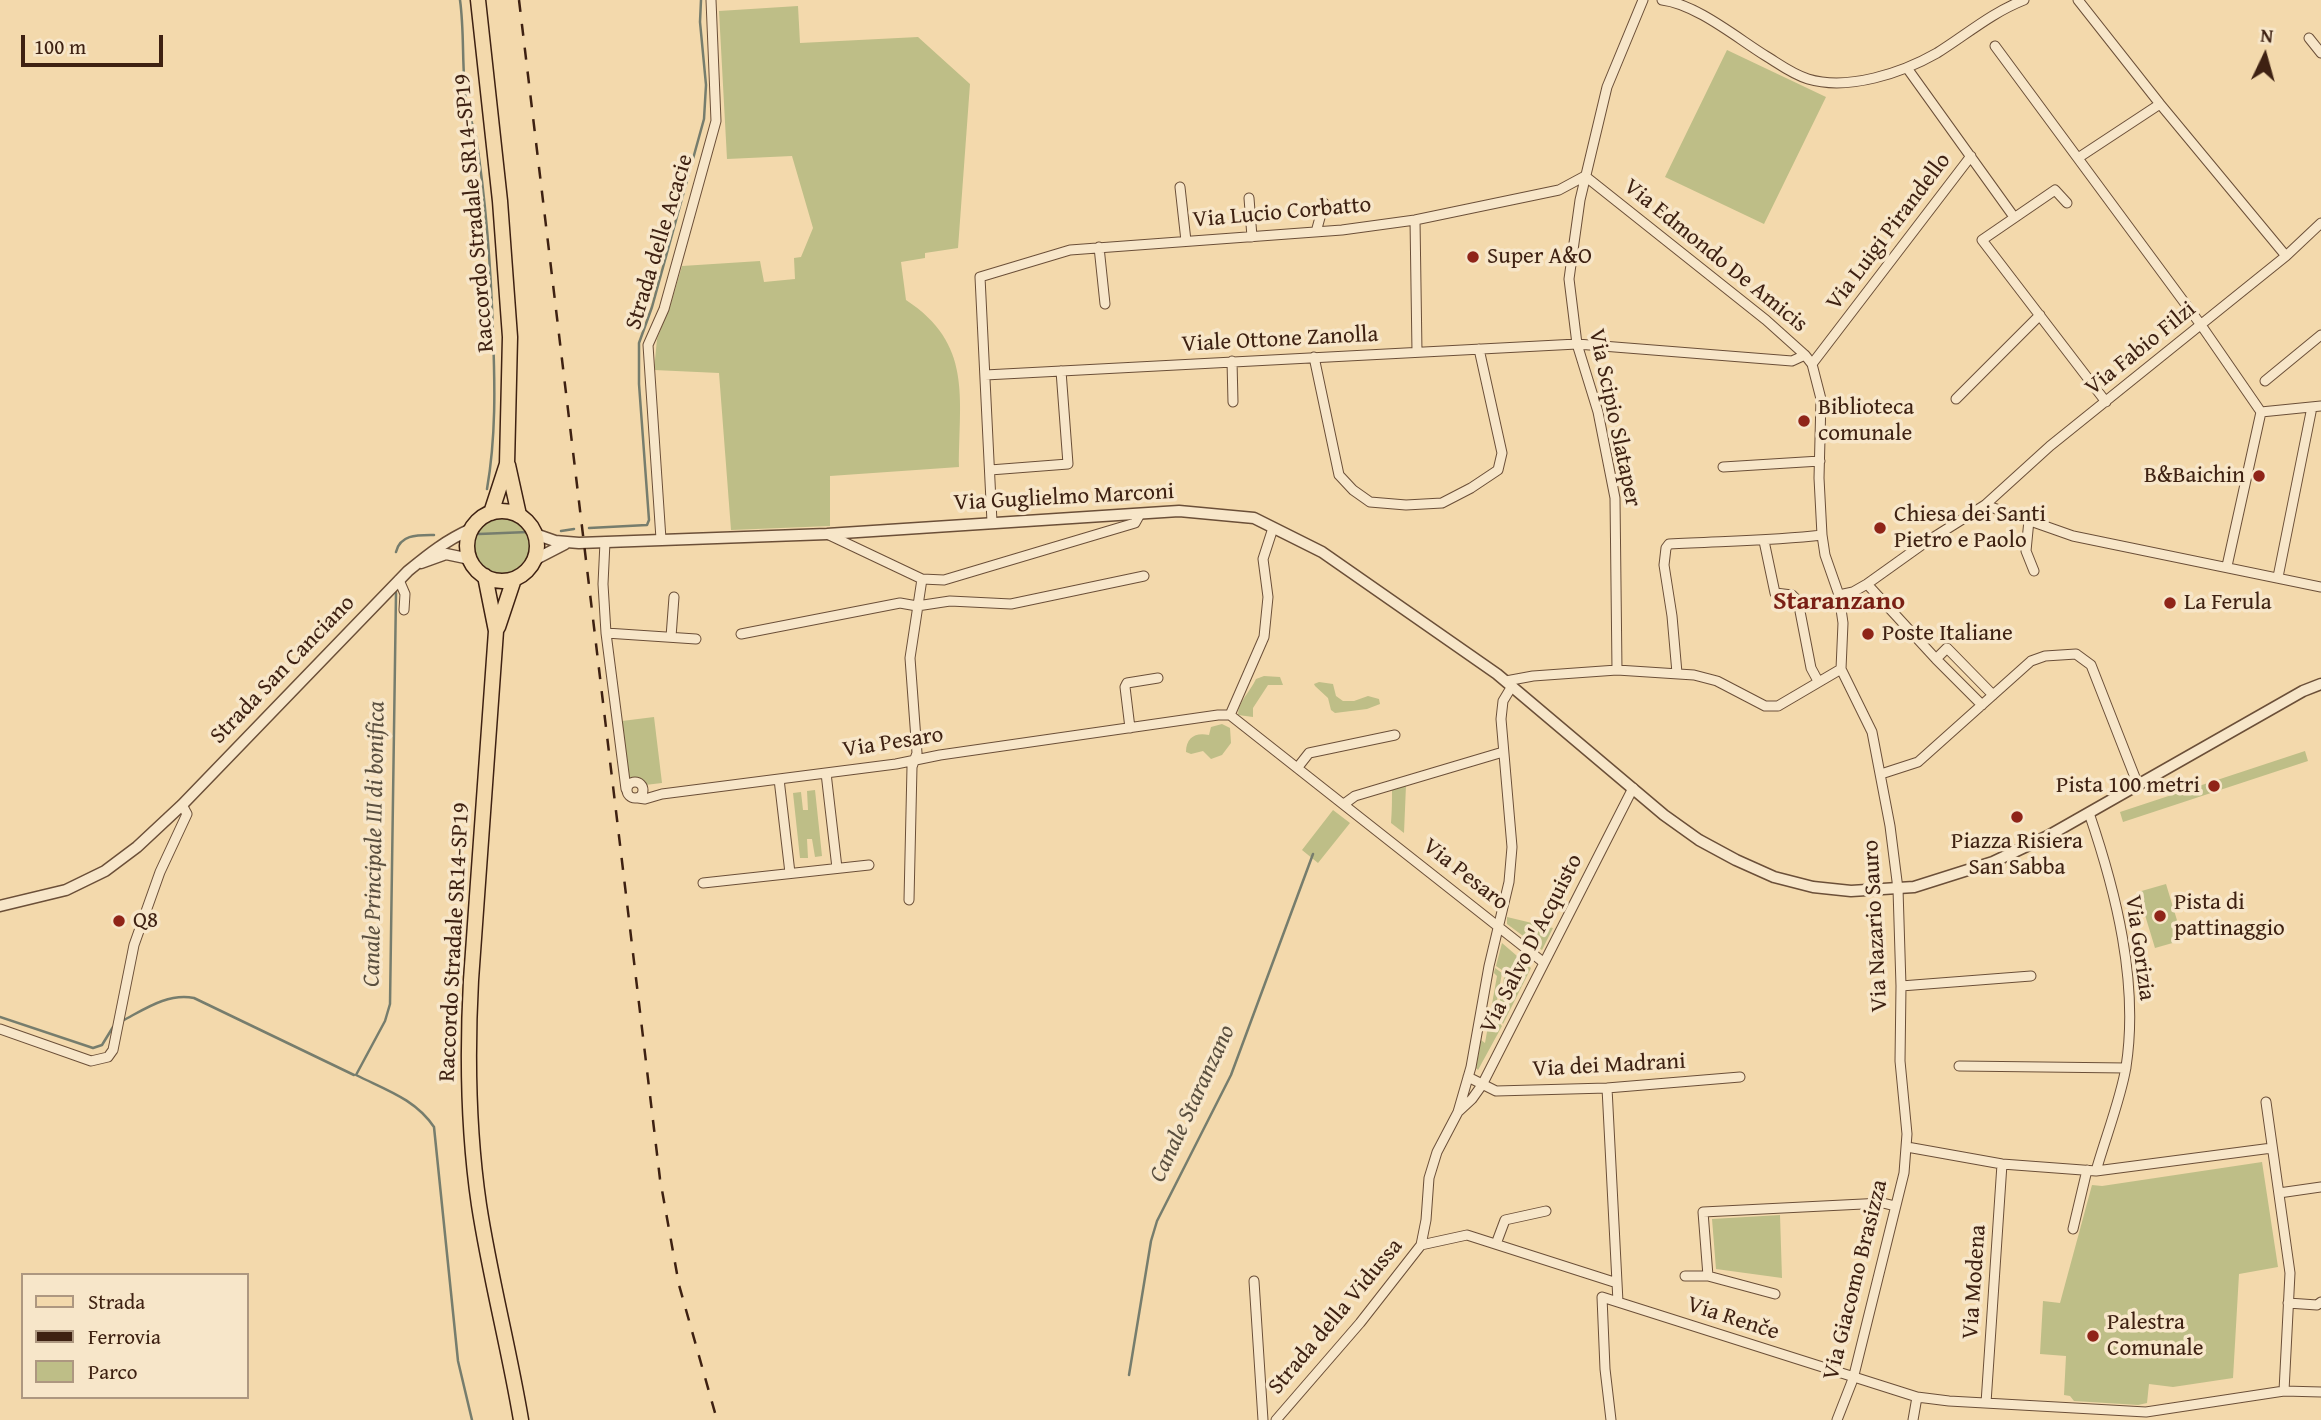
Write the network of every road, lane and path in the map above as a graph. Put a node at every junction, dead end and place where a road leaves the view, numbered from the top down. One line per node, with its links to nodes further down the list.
1 (478, 0): 49 (main road, Raccordo Stradale SR14-SP19)
2 (711, 0): 63 (street, Strada delle Acacie)
3 (1643, 0): 14 (street)
4 (1662, 0): 10 (street)
5 (2024, 0): 10 (street)
6 (2078, 0): 11 (street)
7 (2309, 38): 9 (street)
8 (1995, 46): 13 (street)
9 (2321, 53)
10 (1907, 68): 12 (street)
11 (2160, 104): 13 (street); 28 (street)
12 (1971, 156): 21 (street); 39 (street, Via Luigi Pirandello)
13 (2078, 158): 31 (street)
14 (1586, 176): 16 (street, Via Lucio Corbatto); 18 (street, Via Scipio Slataper); 36 (street, Via Edmondo De Amicis)
15 (1180, 187): 26 (street)
16 (1559, 190): 18 (street); 22 (street, Via Lucio Corbatto)
17 (1250, 198): 25 (street)
18 (1580, 200): 33 (street, Via Scipio Slataper)
19 (1324, 202): 24 (street)
20 (2067, 203): 21 (street)
21 (2014, 218): 30 (street)
22 (1415, 220): 24 (street, Via Lucio Corbatto); 35 (street)
23 (2321, 223): 28 (street, Via Fabio Filzi)
24 (1316, 232): 25 (street, Via Lucio Corbatto)
25 (1252, 237): 26 (street, Via Lucio Corbatto)
26 (1186, 241): 27 (street, Via Lucio Corbatto)
27 (1100, 247): 29 (street); 41 (street, Via Lucio Corbatto)
28 (2286, 256): 31 (street, Via Fabio Filzi)
29 (1105, 304)
30 (2040, 315): 43 (street); 45 (street)
31 (2201, 325): 45 (street, Via Fabio Filzi); 47 (street)
32 (2321, 335): 42 (street)
33 (1577, 344): 34 (street, Viale Ottone Zanolla); 36 (street, Viale Ottone Zanolla); 91 (street, Via Scipio Slataper)
34 (1479, 349): 35 (street, Viale Ottone Zanolla); 37 (street)
35 (1417, 352): 37 (street, Viale Ottone Zanolla)
36 (1805, 355): 39 (street, Via Edmondo De Amicis)
37 (1314, 357): 38 (street, Viale Ottone Zanolla)
38 (1232, 361): 40 (street, Viale Ottone Zanolla); 44 (street)
39 (1812, 364): 48 (street, Via Edmondo De Amicis)
40 (1061, 371): 41 (street, Viale Ottone Zanolla); 51 (street)
41 (985, 375): 51 (street)
42 (2266, 381)
43 (1956, 399)
44 (1233, 402)
45 (2106, 402): 52 (street, Via Fabio Filzi)
46 (2316, 407): 47 (street); 74 (street)
47 (2261, 412): 70 (street)
48 (1820, 460): 50 (street); 62 (street, Via Edmondo De Amicis)
49 (508, 464): 53 (main road, Raccordo Stradale SR14-SP19); 55 (main road, Raccordo Stradale SR14-SP19)
50 (1723, 467)
51 (990, 470): 57 (street)
52 (1985, 505): 56 (street); 78 (street, Via Fabio Filzi)
53 (491, 513): 55 (main road); 59 (main road)
54 (1140, 514): 57 (street, Via Guglielmo Marconi); 58 (street, Via Guglielmo Marconi); 76 (street)
55 (519, 515): 60 (main road, Raccordo Stradale SR14-SP19)
56 (2029, 520): 70 (street); 71 (street)
57 (992, 522): 61 (street, Via Guglielmo Marconi)
58 (1273, 528): 95 (street, Via Guglielmo Marconi); 99 (street)
59 (471, 529): 67 (main road); 69 (street, Strada San Canciano)
60 (535, 534): 66 (street, Via Guglielmo Marconi); 68 (main road)
61 (827, 534): 63 (street, Via Guglielmo Marconi); 76 (street)
62 (1822, 535): 64 (street); 80 (street, Via Edmondo De Amicis)
63 (661, 539): 65 (street, Via Guglielmo Marconi)
64 (1764, 541): 92 (street); 94 (street)
65 (605, 542): 66 (street, Via Guglielmo Marconi); 85 (street)
66 (568, 543): 68 (street, Via Guglielmo Marconi)
67 (470, 558): 69 (street, Strada San Canciano); 72 (main road, Raccordo Stradale SR14-SP19)
68 (534, 560): 75 (main road, Raccordo Stradale SR14-SP19)
69 (415, 566): 77 (street, Strada San Canciano)
70 (2227, 566): 74 (street)
71 (2034, 571)
72 (485, 576): 75 (main road); 84 (main road, Raccordo Stradale SR14-SP19)
73 (1144, 576): 82 (street)
74 (2278, 577): 79 (street)
75 (514, 579): 84 (main road, Raccordo Stradale SR14-SP19)
76 (922, 579): 82 (street)
77 (399, 580): 83 (street); 113 (street, Strada San Canciano)
78 (1867, 584): 80 (street, Via Fabio Filzi); 89 (street)
79 (2321, 587)
80 (1839, 595): 90 (street, Via Edmondo De Amicis)
81 (674, 597): 87 (street)
82 (917, 606): 86 (street); 103 (street)
83 (404, 610)
84 (496, 631): 160 (main road, Raccordo Stradale SR14-SP19)
85 (606, 634): 87 (street); 110 (street)
86 (741, 634)
87 (671, 637): 88 (street)
88 (696, 639)
89 (1936, 659): 97 (street); 98 (street)
90 (1841, 668): 94 (street); 106 (street, Via Nazario Sauro)
91 (1617, 670): 92 (street); 95 (street)
92 (1677, 673): 94 (street)
93 (1158, 678): 100 (street)
94 (1818, 681)
95 (1509, 684): 102 (street, Strada della Vidussa); 109 (street, Via Guglielmo Marconi)
96 (2321, 684): 108 (street, Via Guglielmo Marconi)
97 (1993, 695): 98 (street); 108 (street)
98 (1982, 705): 106 (street)
99 (1230, 715): 100 (street, Via Pesaro); 104 (street, Via Pesaro)
100 (1130, 727): 103 (street, Via Pesaro)
101 (1395, 735): 104 (street)
102 (1503, 752): 112 (street); 122 (street, Strada della Vidussa)
103 (915, 759): 105 (street, Via Pesaro); 120 (street)
104 (1297, 767): 112 (street, Via Pesaro)
105 (826, 773): 107 (street, Via Pesaro); 116 (street)
106 (1881, 774): 119 (street, Via Nazario Sauro)
107 (779, 779): 111 (street, Via Pesaro); 117 (street)
108 (2138, 785): 114 (street, Via Guglielmo Marconi)
109 (1633, 788): 119 (street, Via Guglielmo Marconi); 123 (street, Via Salvo D'Acquisto)
110 (626, 789): 111 (street); 111 (street, Via Pesaro)
111 (641, 793)
112 (1344, 804): 122 (street, Via Pesaro)
113 (183, 805): 121 (street, Strada San Canciano); 126 (street)
114 (2089, 813): 119 (street, Via Guglielmo Marconi); 128 (street, Via Gorizia)
115 (869, 865): 116 (street)
116 (837, 868): 117 (street)
117 (790, 873): 118 (street)
118 (704, 883)
119 (1898, 889): 125 (street, Via Nazario Sauro)
120 (909, 900)
121 (0, 906)
122 (1500, 927): 123 (street, Via Pesaro); 129 (street, Strada della Vidussa)
123 (1543, 962): 131 (street, Via Salvo D'Acquisto)
124 (2031, 976): 125 (street)
125 (1901, 986): 135 (street, Via Nazario Sauro)
126 (0, 1029)
127 (1959, 1066): 128 (street)
128 (2126, 1068): 138 (street, Via Gorizia)
129 (1468, 1077): 131 (street); 134 (street, Strada della Vidussa)
130 (1740, 1077): 132 (street, Via dei Madrani)
131 (1482, 1085): 132 (street, Via dei Madrani); 134 (street, Via Salvo D'Acquisto)
132 (1607, 1088): 149 (street)
133 (2266, 1102): 136 (street)
134 (1458, 1112): 145 (street, Strada della Vidussa)
135 (1907, 1147): 137 (street); 141 (street, Via Giacomo Brasizza)
136 (2272, 1147): 138 (street); 140 (street)
137 (2001, 1164): 138 (street); 158 (street, Via Modena)
138 (2092, 1170): 143 (street, Via Gorizia)
139 (2321, 1187): 140 (street)
140 (2278, 1193): 153 (street)
141 (1895, 1206): 147 (street); 154 (street, Via Giacomo Brasizza)
142 (1546, 1211): 144 (street)
143 (2073, 1229)
144 (1496, 1244): 145 (street); 149 (street)
145 (1421, 1245): 162 (street, Strada della Vidussa)
146 (1685, 1276): 147 (street)
147 (1707, 1276): 150 (street)
148 (1254, 1281): 161 (street, Strada della Vidussa)
149 (1617, 1283): 151 (street)
150 (1775, 1294)
151 (1618, 1302): 154 (street, Via Renče); 163 (street, Via Renče)
152 (2321, 1302): 153 (street)
153 (2288, 1303): 155 (street)
154 (1853, 1378): 157 (street, Via Renče); 164 (street, Via Giacomo Brasizza)
155 (2284, 1391): 156 (street, Via Renče); 159 (street, Via Renče)
156 (2321, 1392)
157 (1917, 1397): 158 (street, Via Renče); 165 (street)
158 (1986, 1403): 159 (street, Via Renče)
159 (2091, 1409): 166 (street)
160 (521, 1420)
161 (1263, 1420)
162 (1276, 1420)
163 (1611, 1420)
164 (1837, 1420)
165 (1913, 1420)
166 (2090, 1420)

